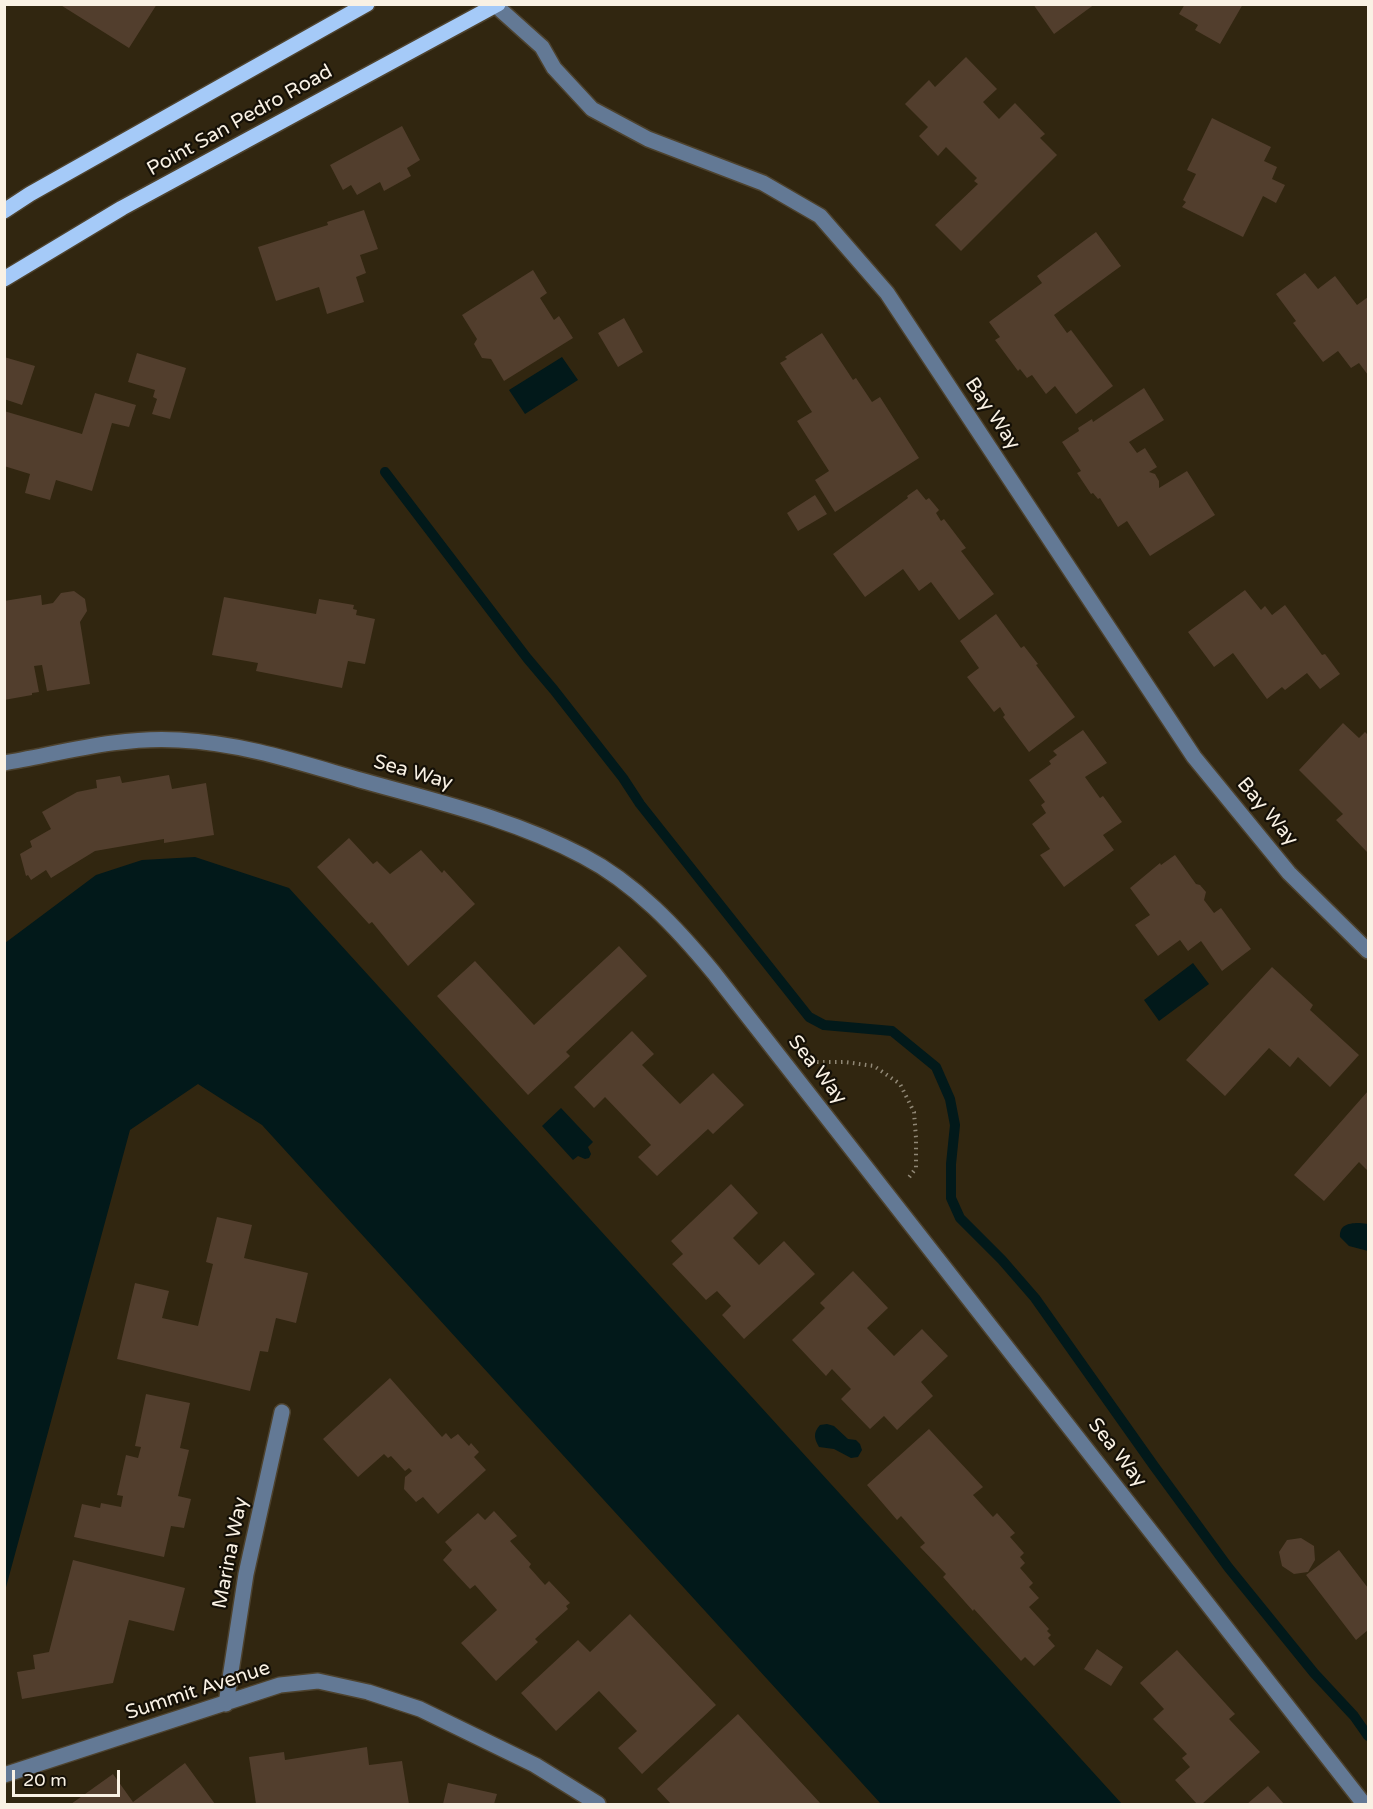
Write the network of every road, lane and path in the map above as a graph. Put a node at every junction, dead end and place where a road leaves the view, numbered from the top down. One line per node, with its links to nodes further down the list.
1 (367, 4): 3 (main road, Point San Pedro Road)
2 (496, 5): 4 (main road, Point San Pedro Road); 6 (street, Bay Way)
3 (4, 211)
4 (4, 279)
5 (4, 763): 7 (street, Sea Way)
6 (1368, 951)
7 (794, 1075): 8 (street, Sea Way); 8 (path)
8 (893, 1200): 13 (street, Sea Way)
9 (282, 1412): 10 (street, Marina Way)
10 (226, 1704): 11 (street, Summit Avenue); 12 (street, Summit Avenue)
11 (4, 1775)
12 (598, 1804)
13 (1364, 1804)

